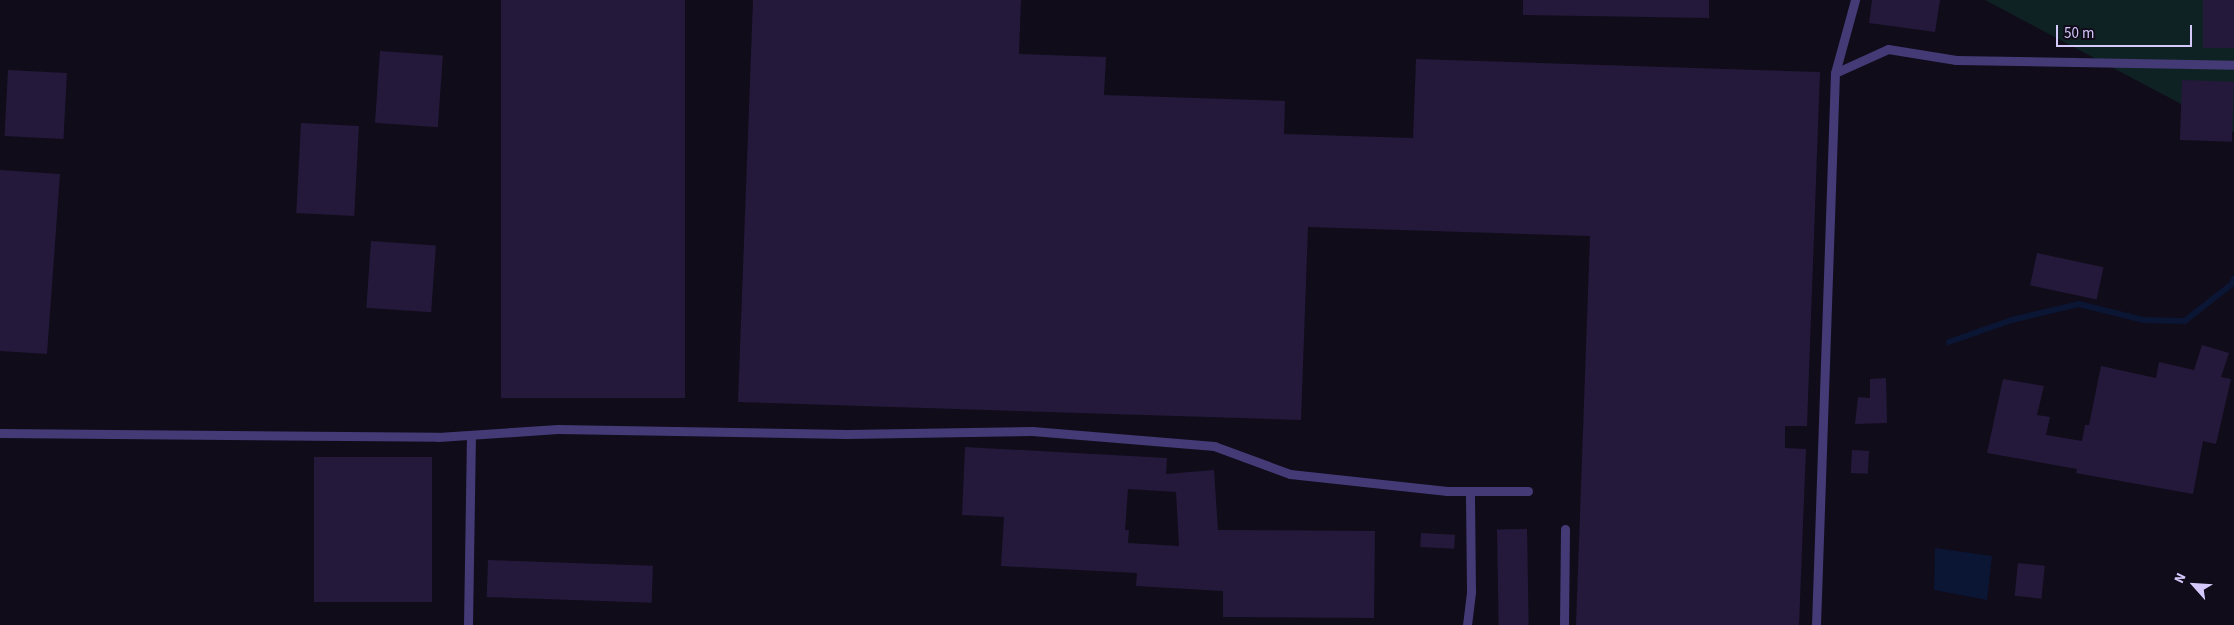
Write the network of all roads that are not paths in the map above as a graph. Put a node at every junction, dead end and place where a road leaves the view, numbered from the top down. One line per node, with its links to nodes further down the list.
1 (1856, 0): 3 (lane)
2 (2234, 65): 3 (lane)
3 (1835, 73): 12 (lane)
4 (0, 433): 5 (lane)
5 (471, 435): 7 (lane); 9 (lane)
6 (1528, 491): 7 (lane)
7 (1470, 492): 10 (lane)
8 (1565, 530): 11 (lane)
9 (468, 625)
10 (1467, 625)
11 (1564, 625)
12 (1816, 625)

